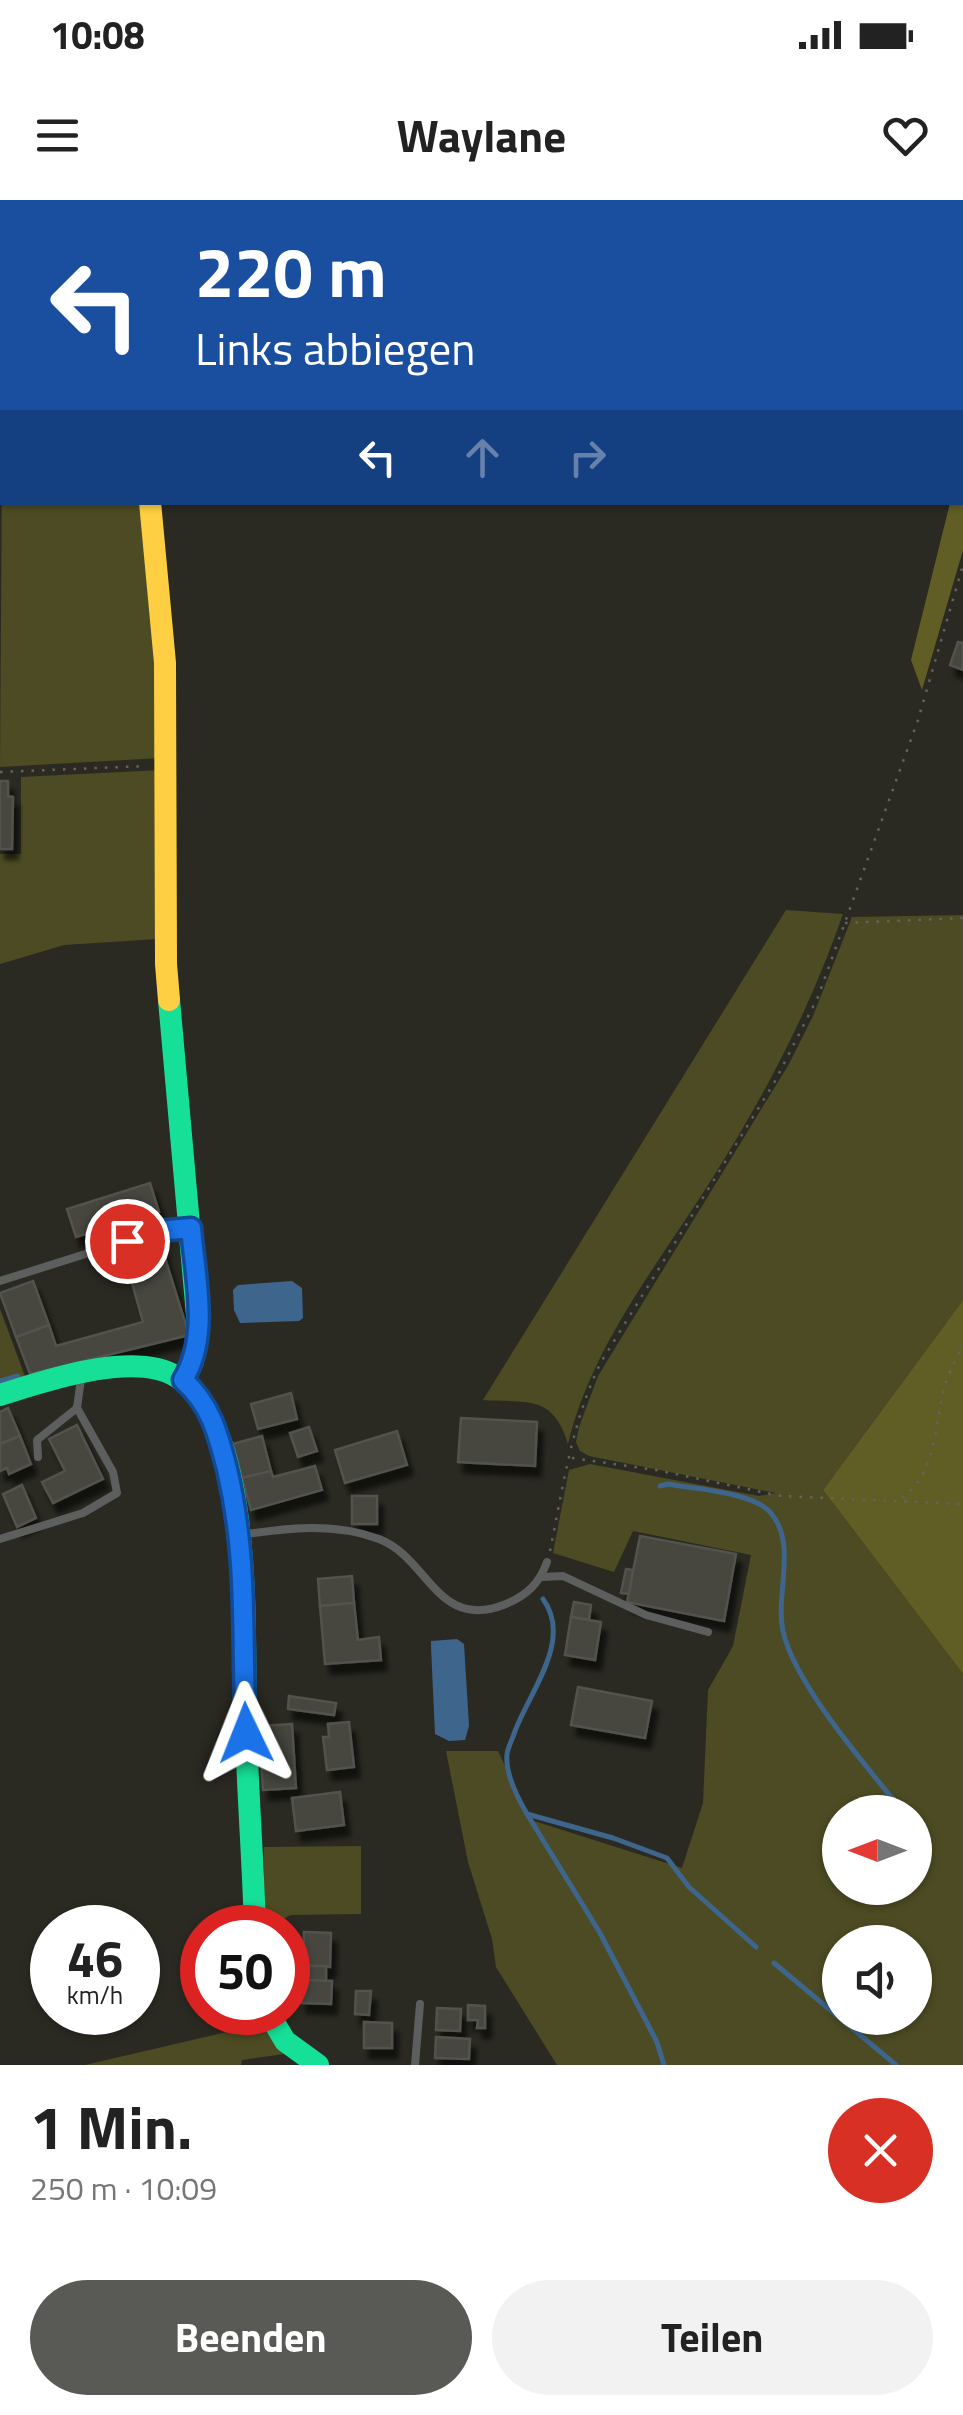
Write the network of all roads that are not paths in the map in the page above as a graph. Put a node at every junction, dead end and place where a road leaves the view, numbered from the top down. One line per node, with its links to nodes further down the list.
1 (150, 505): 2 (street)
2 (191, 1228): 3 (lane); 5 (street)
3 (0, 1281)
4 (82, 1374): 5 (street); 6 (street); 7 (lane)
5 (183, 1380): 9 (street)
6 (0, 1395)
7 (77, 1408): 8 (lane); 10 (lane)
8 (38, 1457)
9 (241, 1535): 12 (lane); 14 (street)
10 (0, 1539)
11 (547, 1562): 12 (lane)
12 (542, 1577): 13 (lane)
13 (708, 1632)
14 (254, 1905)
15 (420, 2004): 18 (lane)
16 (294, 2056): 17 (street)
17 (318, 2065)
18 (415, 2065)

